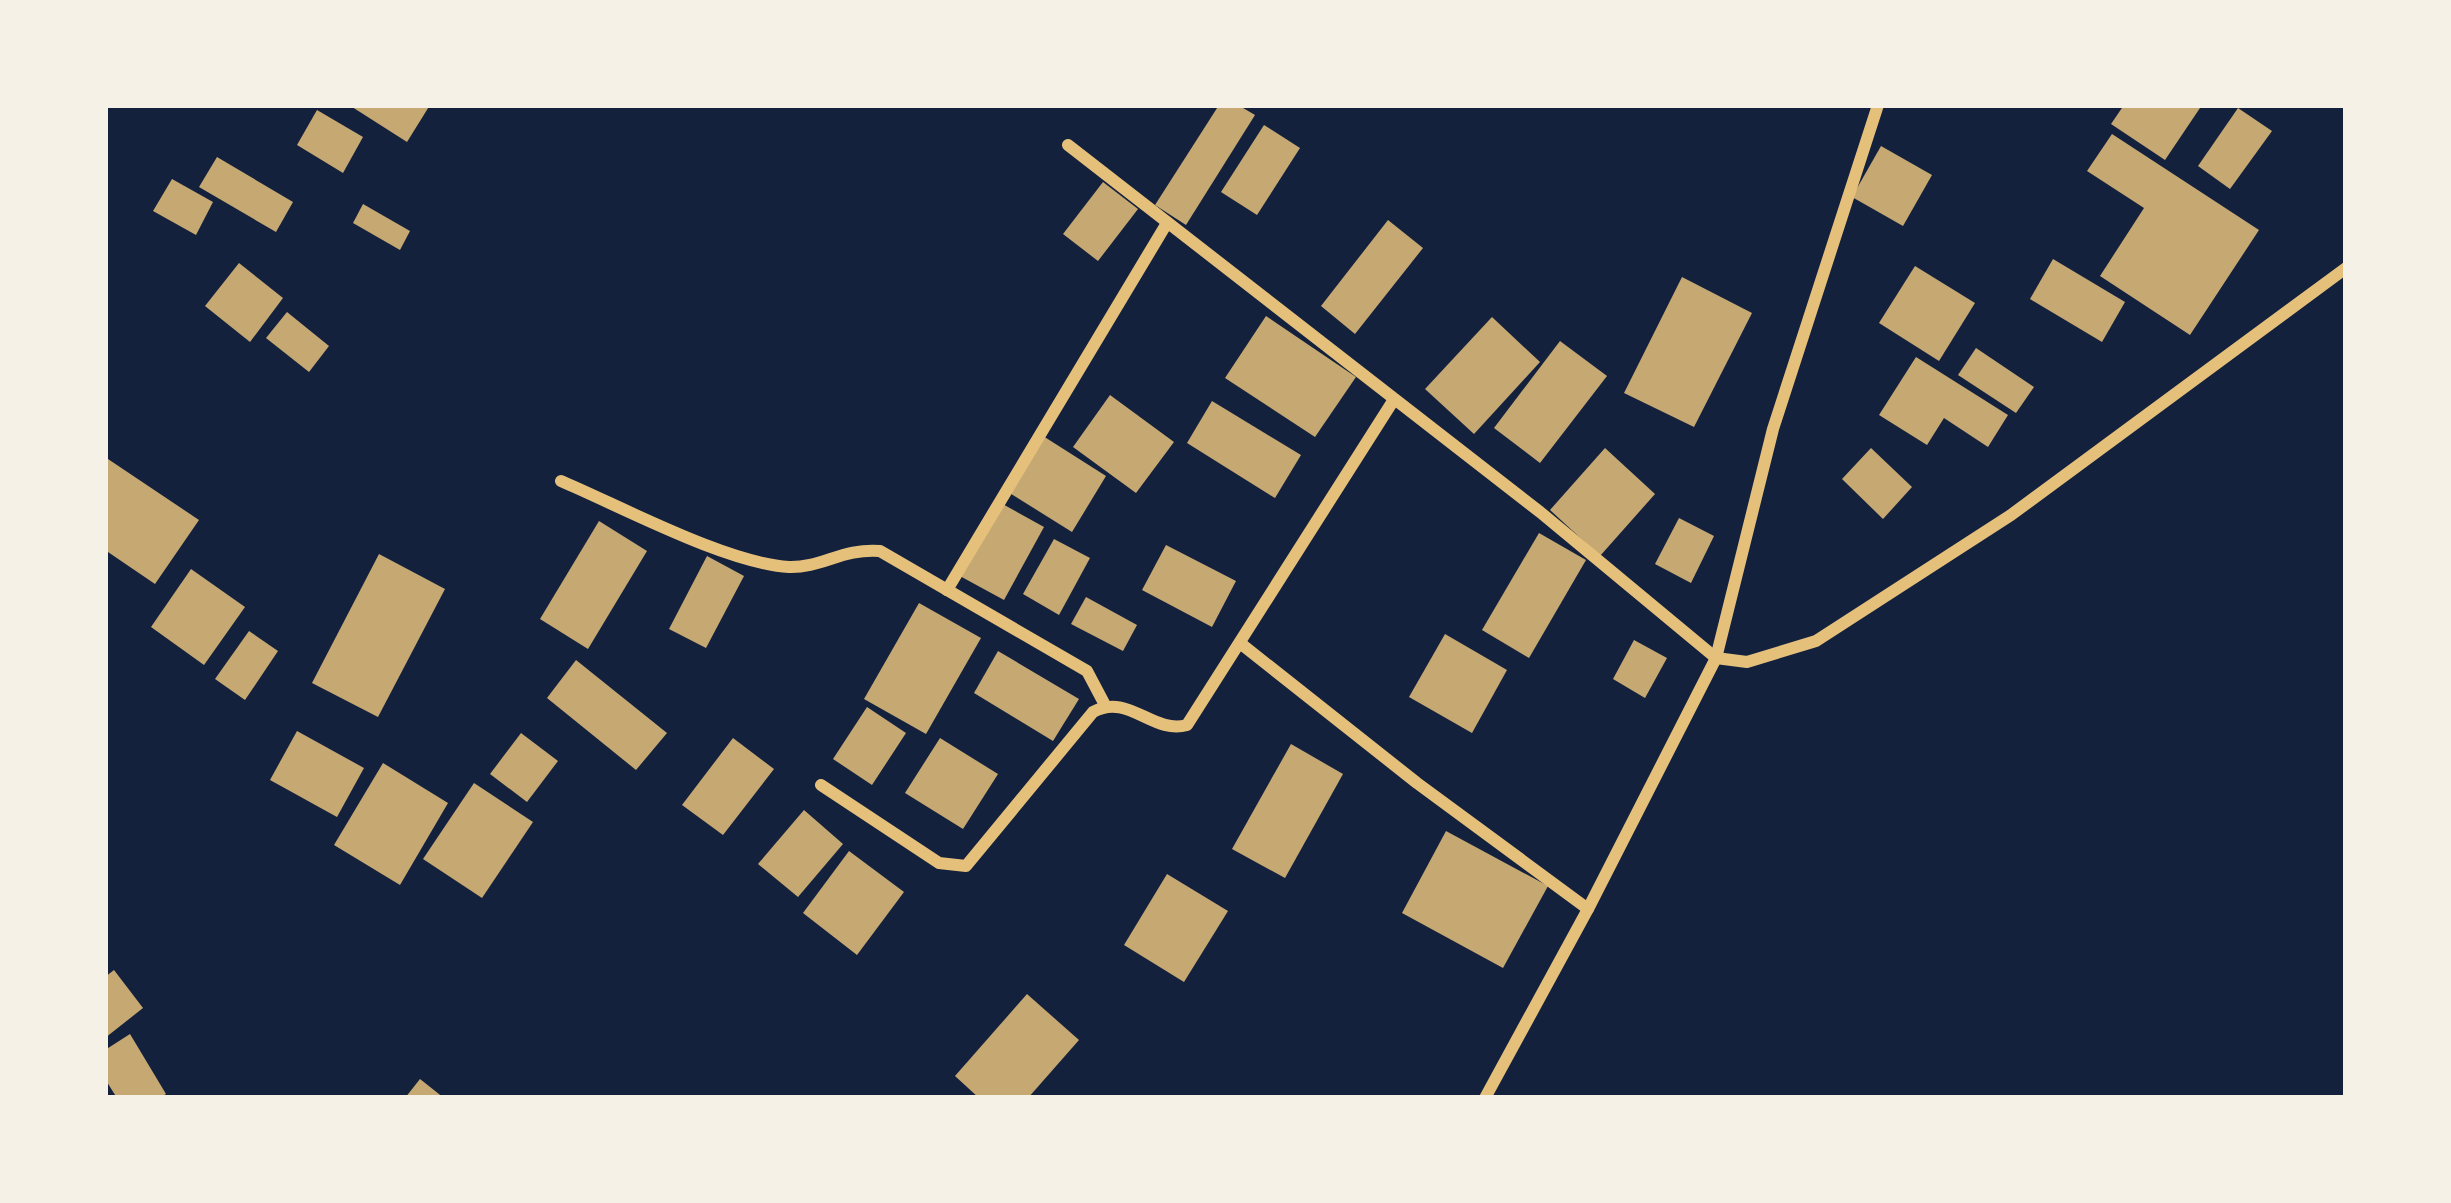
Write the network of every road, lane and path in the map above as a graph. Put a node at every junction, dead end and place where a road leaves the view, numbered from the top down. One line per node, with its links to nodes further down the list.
1 (1878, 105): 9 (street)
2 (1068, 145): 3 (street)
3 (1167, 223): 5 (street); 7 (street)
4 (2346, 268): 9 (street)
5 (1393, 400): 8 (street); 9 (street)
6 (560, 481): 7 (street)
7 (946, 590): 10 (street)
8 (1240, 643): 10 (street); 12 (street)
9 (1715, 658): 12 (street)
10 (1105, 705): 11 (street)
11 (821, 785)
12 (1588, 909): 13 (street)
13 (1485, 1098)

